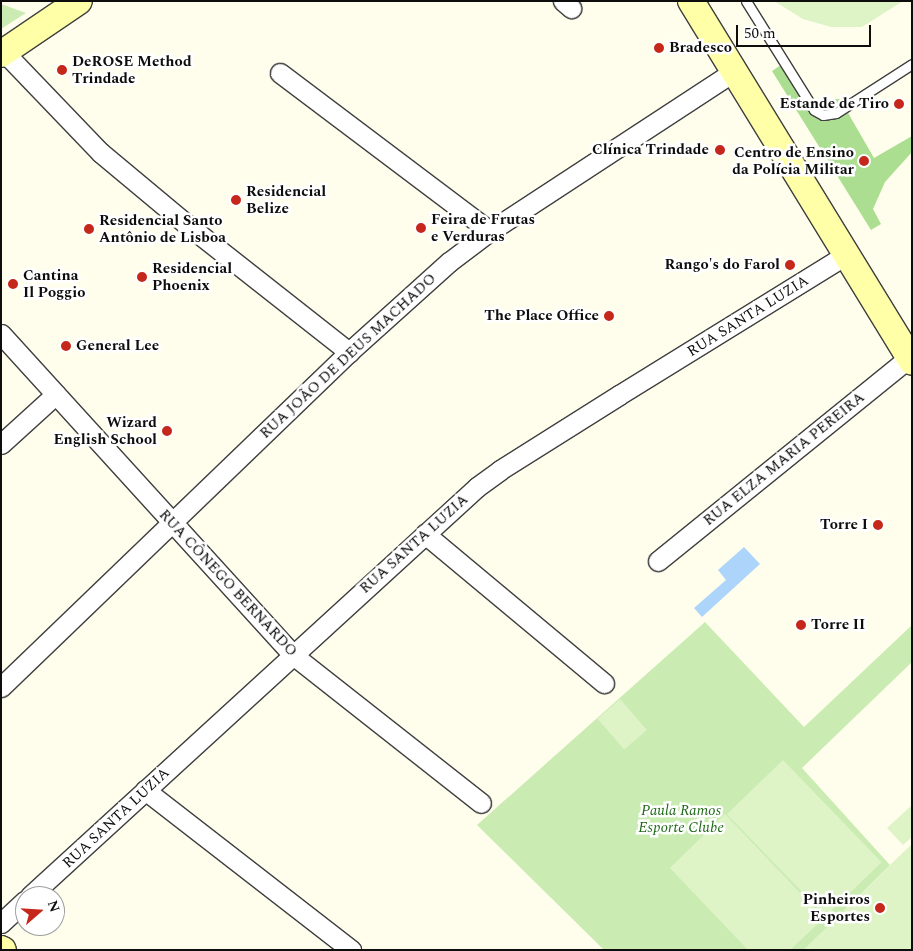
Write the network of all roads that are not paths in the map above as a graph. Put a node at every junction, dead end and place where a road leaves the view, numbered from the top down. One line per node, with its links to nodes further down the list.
1 (79, 1): 4 (main road)
2 (691, 1): 6 (main road)
3 (746, 1): 5 (lane)
4 (3, 53): 11 (street)
5 (912, 64)
6 (733, 72): 8 (street, RUA JOÃO DE DEUS MACHADO); 9 (main road)
7 (280, 73): 8 (street)
8 (490, 231): 11 (street, RUA JOÃO DE DEUS MACHADO)
9 (846, 256): 12 (main road); 16 (street, RUA SANTA LUZIA)
10 (1, 334): 13 (street, RUA CÔNEGO BERNARDO)
11 (349, 352): 15 (street, RUA JOÃO DE DEUS MACHADO)
12 (910, 360): 17 (street, RUA ELZA MARIA PEREIRA)
13 (56, 394): 14 (street); 15 (street, RUA CÔNEGO BERNARDO)
14 (1, 444)
15 (172, 522): 18 (street, RUA CÔNEGO BERNARDO); 20 (street, RUA JOÃO DE DEUS MACHADO)
16 (425, 534): 18 (street, RUA SANTA LUZIA); 19 (street)
17 (658, 561)
18 (293, 655): 21 (street, RUA SANTA LUZIA); 22 (street, RUA CÔNEGO BERNARDO)
19 (604, 683)
20 (1, 687)
21 (145, 790): 23 (street, RUA SANTA LUZIA); 26 (street)
22 (481, 803)
23 (41, 886)
24 (15, 910): 25 (street)
25 (1, 923)
26 (351, 950)

